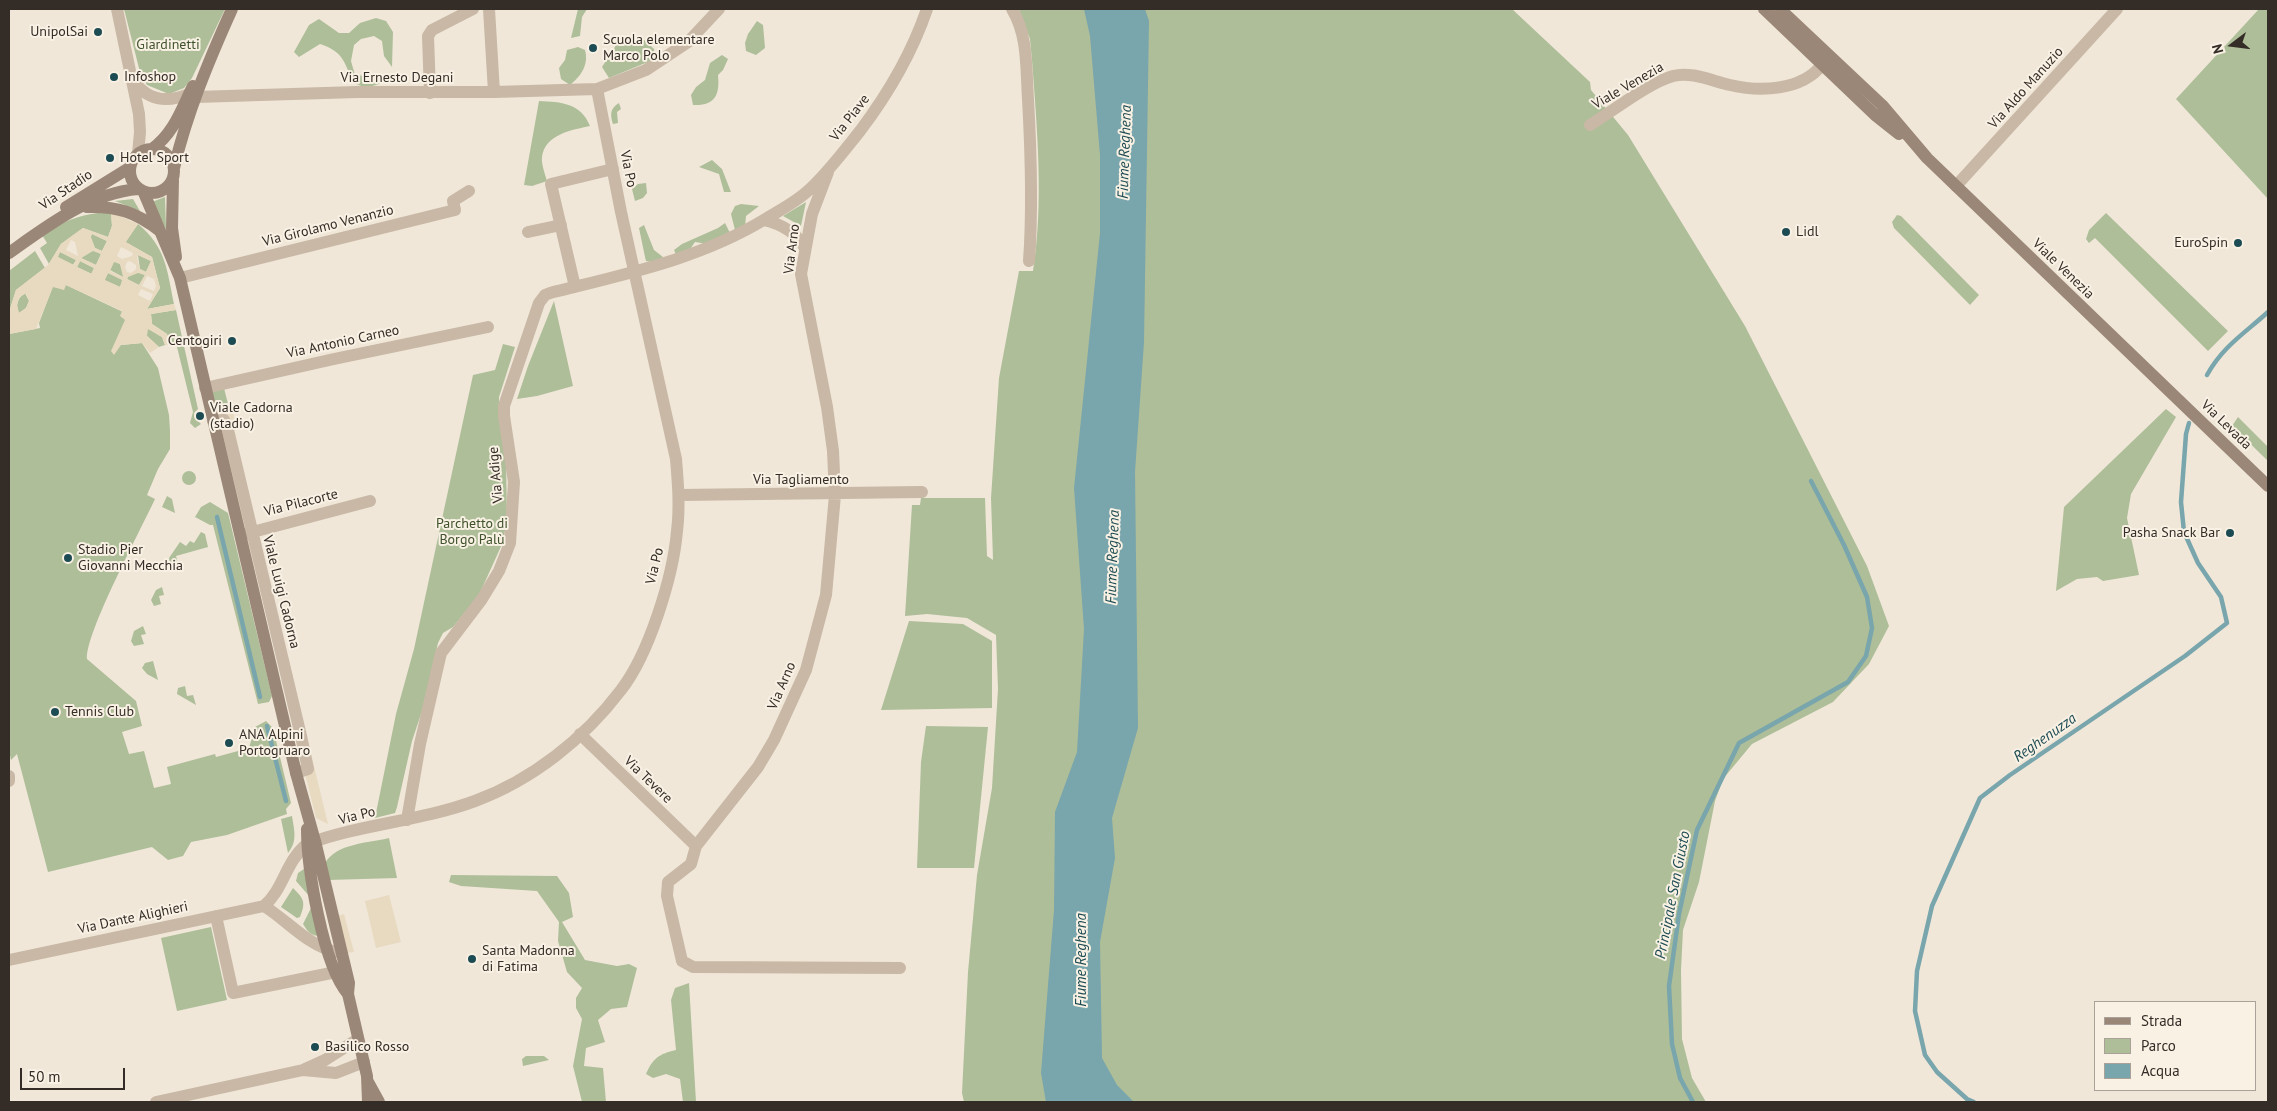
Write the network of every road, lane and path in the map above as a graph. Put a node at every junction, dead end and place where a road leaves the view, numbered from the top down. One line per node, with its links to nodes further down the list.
1 (117, 9): 13 (street)
2 (232, 9): 18 (main road)
3 (473, 9): 17 (street)
4 (489, 9): 16 (street)
5 (719, 9): 15 (street, Via Ernesto Degani)
6 (927, 9): 25 (street, Via Piave)
7 (1012, 9): 38 (street)
8 (1764, 9): 12 (main road, Viale Venezia)
9 (1780, 9): 11 (main road, Viale Venezia)
10 (2117, 9): 27 (street, Via Aldo Manuzio)
11 (1813, 40): 12 (street, Viale Venezia); 14 (main road, Viale Venezia)
12 (1822, 65): 14 (street, Viale Venezia); 19 (street, Viale Venezia); 21 (main road, Viale Venezia)
13 (132, 77): 18 (street); 22 (street)
14 (1852, 77): 21 (main road, Viale Venezia)
15 (597, 89): 16 (street, Via Ernesto Degani); 24 (street, Via Po)
16 (494, 92): 17 (street, Via Ernesto Degani)
17 (430, 93): 18 (street, Via Ernesto Degani)
18 (193, 95): 20 (main road); 26 (main road, Viale Luigi Cadorna)
19 (1590, 125)
20 (152, 149): 22 (main road); 26 (main road)
21 (1920, 151): 27 (main road, Viale Venezia)
22 (138, 154): 23 (main road)
23 (130, 168): 28 (main road, Viale Luigi Cadorna); 35 (main road, Via Stadio)
24 (613, 169): 32 (street); 39 (street, Via Po)
25 (828, 172): 31 (street, Via Piave); 36 (street, Via Arno)
26 (174, 174): 28 (main road); 40 (main road, Viale Luigi Cadorna)
27 (1956, 186): 44 (main road, Viale Venezia)
28 (141, 191): 30 (main road, Via Stadio); 34 (main road, Viale Luigi Cadorna)
29 (469, 191): 40 (street, Via Girolamo Venanzio)
30 (81, 208): 34 (main road, Via Stadio); 35 (main road, Via Stadio)
31 (764, 220): 36 (street); 39 (street, Via Piave)
32 (561, 225): 33 (street); 41 (street)
33 (528, 232)
34 (162, 233): 40 (main road, Viale Luigi Cadorna)
35 (23, 242): 37 (main road, Via Stadio)
36 (805, 248): 47 (street, Via Arno)
37 (9, 252)
38 (1028, 260)
39 (636, 273): 41 (street, Via Adige); 48 (street, Via Po)
40 (179, 275): 43 (main road, Viale Luigi Cadorna)
41 (575, 287): 54 (street, Via Adige)
42 (488, 328): 43 (street, Via Antonio Carneo)
43 (205, 388): 50 (main road, Viale Luigi Cadorna)
44 (2185, 407): 45 (main road, Via Levada)
45 (2268, 486)
46 (922, 492): 47 (street, Via Tagliamento)
47 (835, 494): 48 (street, Via Tagliamento); 56 (street, Via Arno)
48 (679, 495): 51 (street, Via Po)
49 (370, 501): 50 (street, Via Pilacorte)
50 (246, 533): 55 (main road, Viale Luigi Cadorna)
51 (580, 734): 54 (street, Via Po); 56 (street, Via Tevere)
52 (9, 776): 53 (street)
53 (9, 781)
54 (407, 820): 55 (street, Via Po)
55 (311, 843): 57 (street); 59 (main road, Viale Luigi Cadorna); 60 (main road, Viale Luigi Cadorna)
56 (696, 846): 62 (street, Via Arno)
57 (264, 906): 58 (street, Via Dante Alighieri); 59 (street)
58 (216, 916): 61 (street, Via Dante Alighieri); 63 (street)
59 (329, 950): 60 (street); 63 (main road, Viale Luigi Cadorna)
60 (342, 953): 64 (main road, Viale Luigi Cadorna)
61 (9, 960)
62 (900, 968)
63 (336, 972): 64 (main road, Viale Luigi Cadorna)
64 (348, 994): 65 (main road, Viale Luigi Cadorna)
65 (358, 1040): 66 (main road, Viale Luigi Cadorna); 67 (street)
66 (364, 1062): 68 (street); 69 (main road, Viale Luigi Cadorna)
67 (304, 1070): 68 (street); 70 (street)
68 (336, 1073): 69 (street)
69 (368, 1079): 71 (main road, Viale Luigi Cadorna); 72 (main road, Viale Luigi Cadorna)
70 (156, 1102)
71 (368, 1102)
72 (378, 1102)

